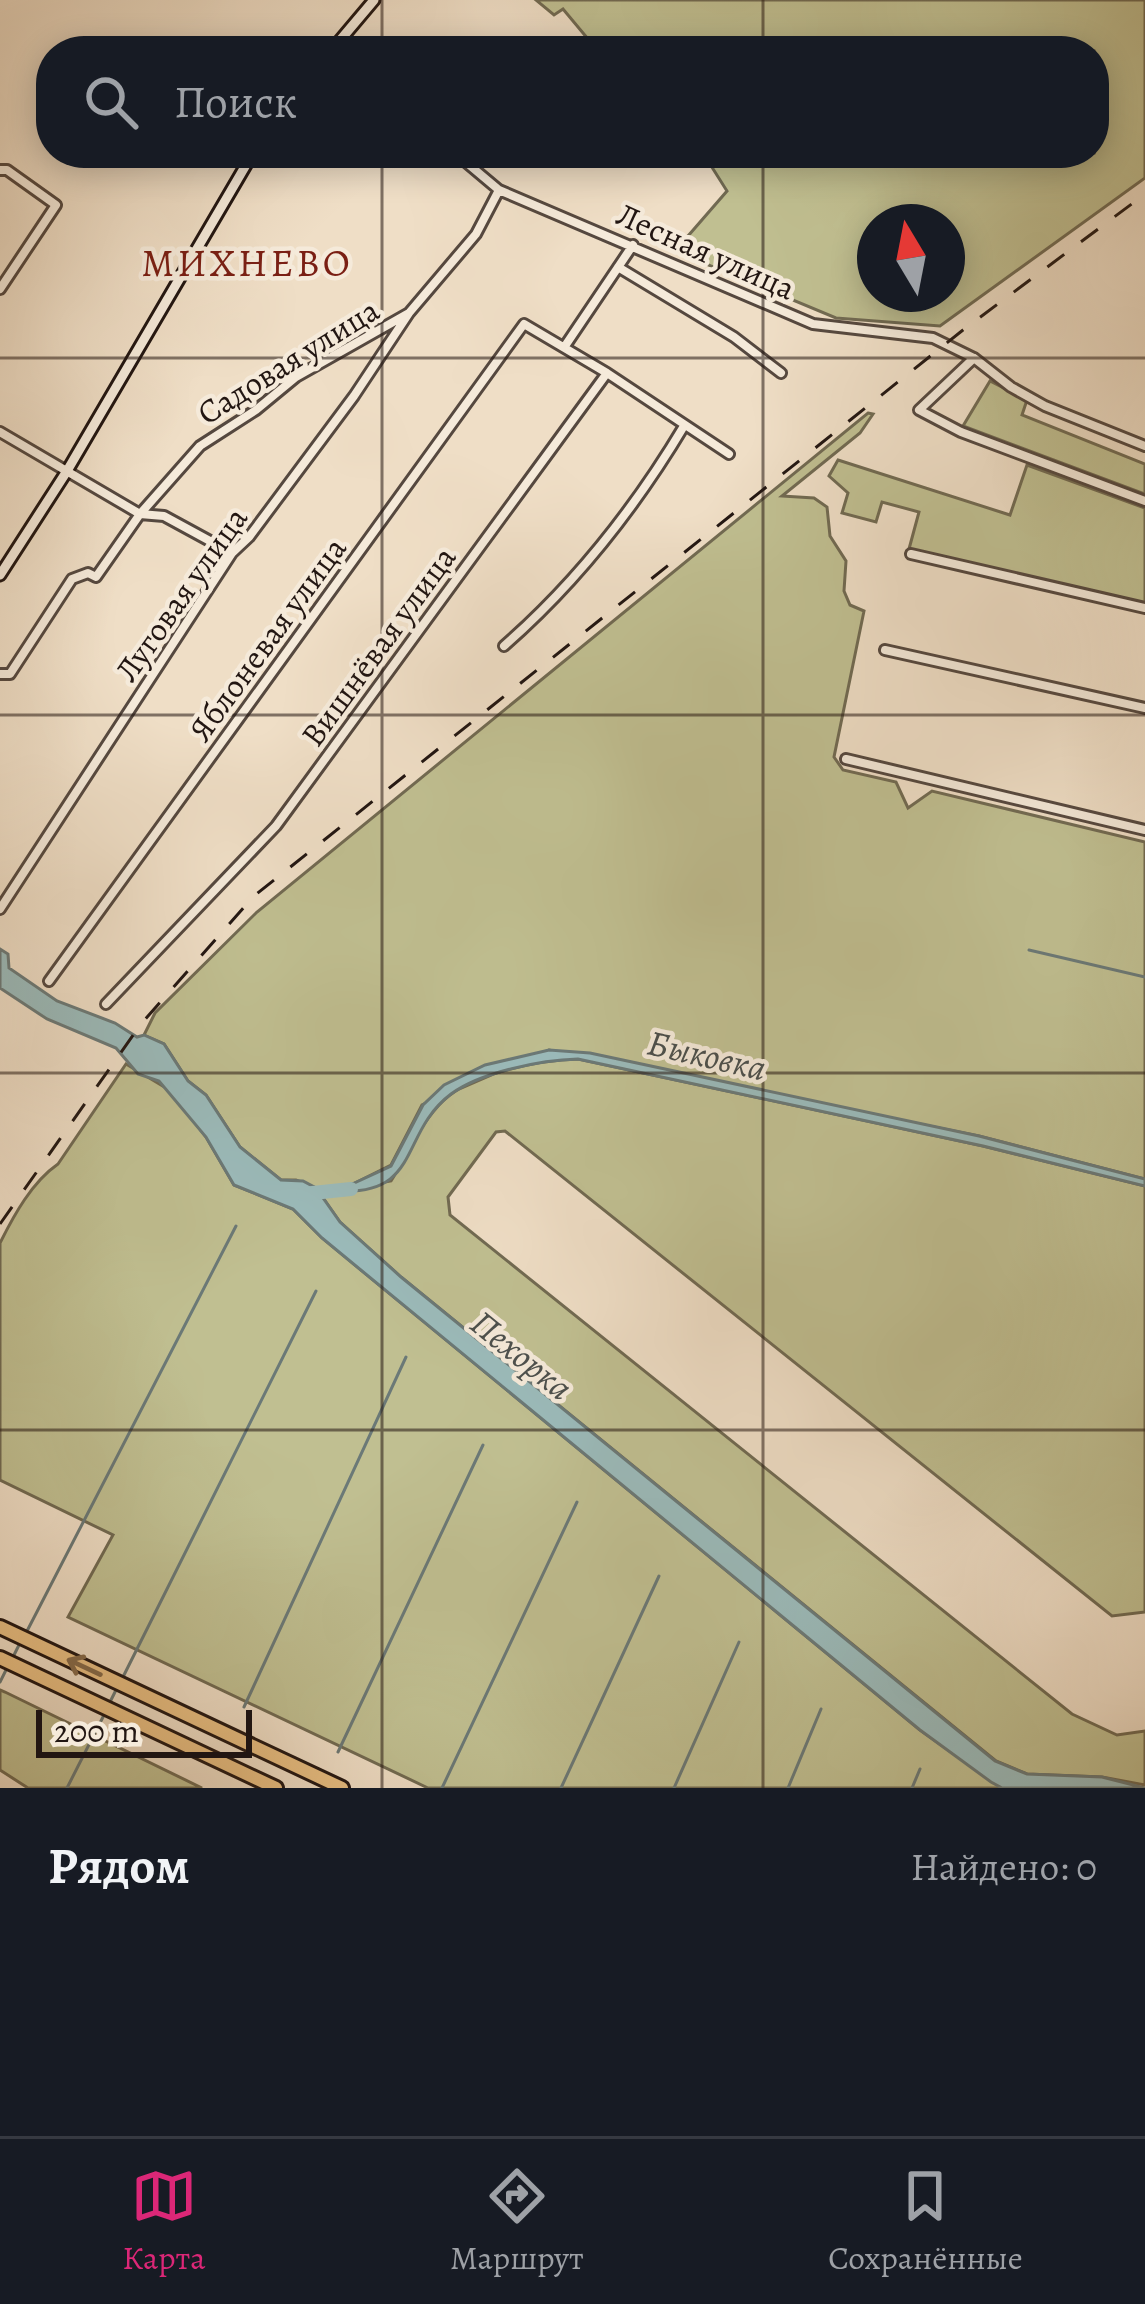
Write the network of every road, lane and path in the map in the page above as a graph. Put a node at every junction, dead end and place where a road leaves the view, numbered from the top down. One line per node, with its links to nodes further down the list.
1 (374, 0): 2 (street)
2 (344, 36)
3 (245, 168): 19 (street)
4 (473, 168): 6 (street, Лесная улица)
5 (4, 170): 9 (street)
6 (499, 190): 7 (street, Лесная улица); 10 (street, Садовая улица)
7 (633, 245): 8 (street); 12 (street, Лесная улица)
8 (618, 267): 11 (street); 14 (street)
9 (0, 289)
10 (409, 313): 21 (street, Садовая улица); 22 (street, Луговая улица)
11 (566, 346): 13 (street); 33 (street, Яблоневая улица)
12 (974, 358): 17 (street); 20 (street)
13 (607, 373): 15 (street); 34 (street, Вишнёвая улица)
14 (781, 373)
15 (684, 426): 18 (street); 26 (street)
16 (0, 432): 19 (street)
17 (1145, 446)
18 (729, 454)
19 (67, 471): 21 (street); 24 (street)
20 (1145, 501)
21 (140, 514): 22 (street); 28 (street, Садовая улица)
22 (232, 553): 32 (street, Луговая улица)
23 (911, 554): 25 (street)
24 (0, 575)
25 (1145, 608)
26 (504, 646)
27 (885, 650): 29 (street)
28 (5, 674)
29 (1145, 708)
30 (846, 759): 31 (street)
31 (1145, 830)
32 (0, 909)
33 (49, 981)
34 (106, 1004)
35 (0, 1627): 38 (highway, one-way to 35)
36 (0, 1658): 37 (highway)
37 (277, 1788)
38 (342, 1788)

